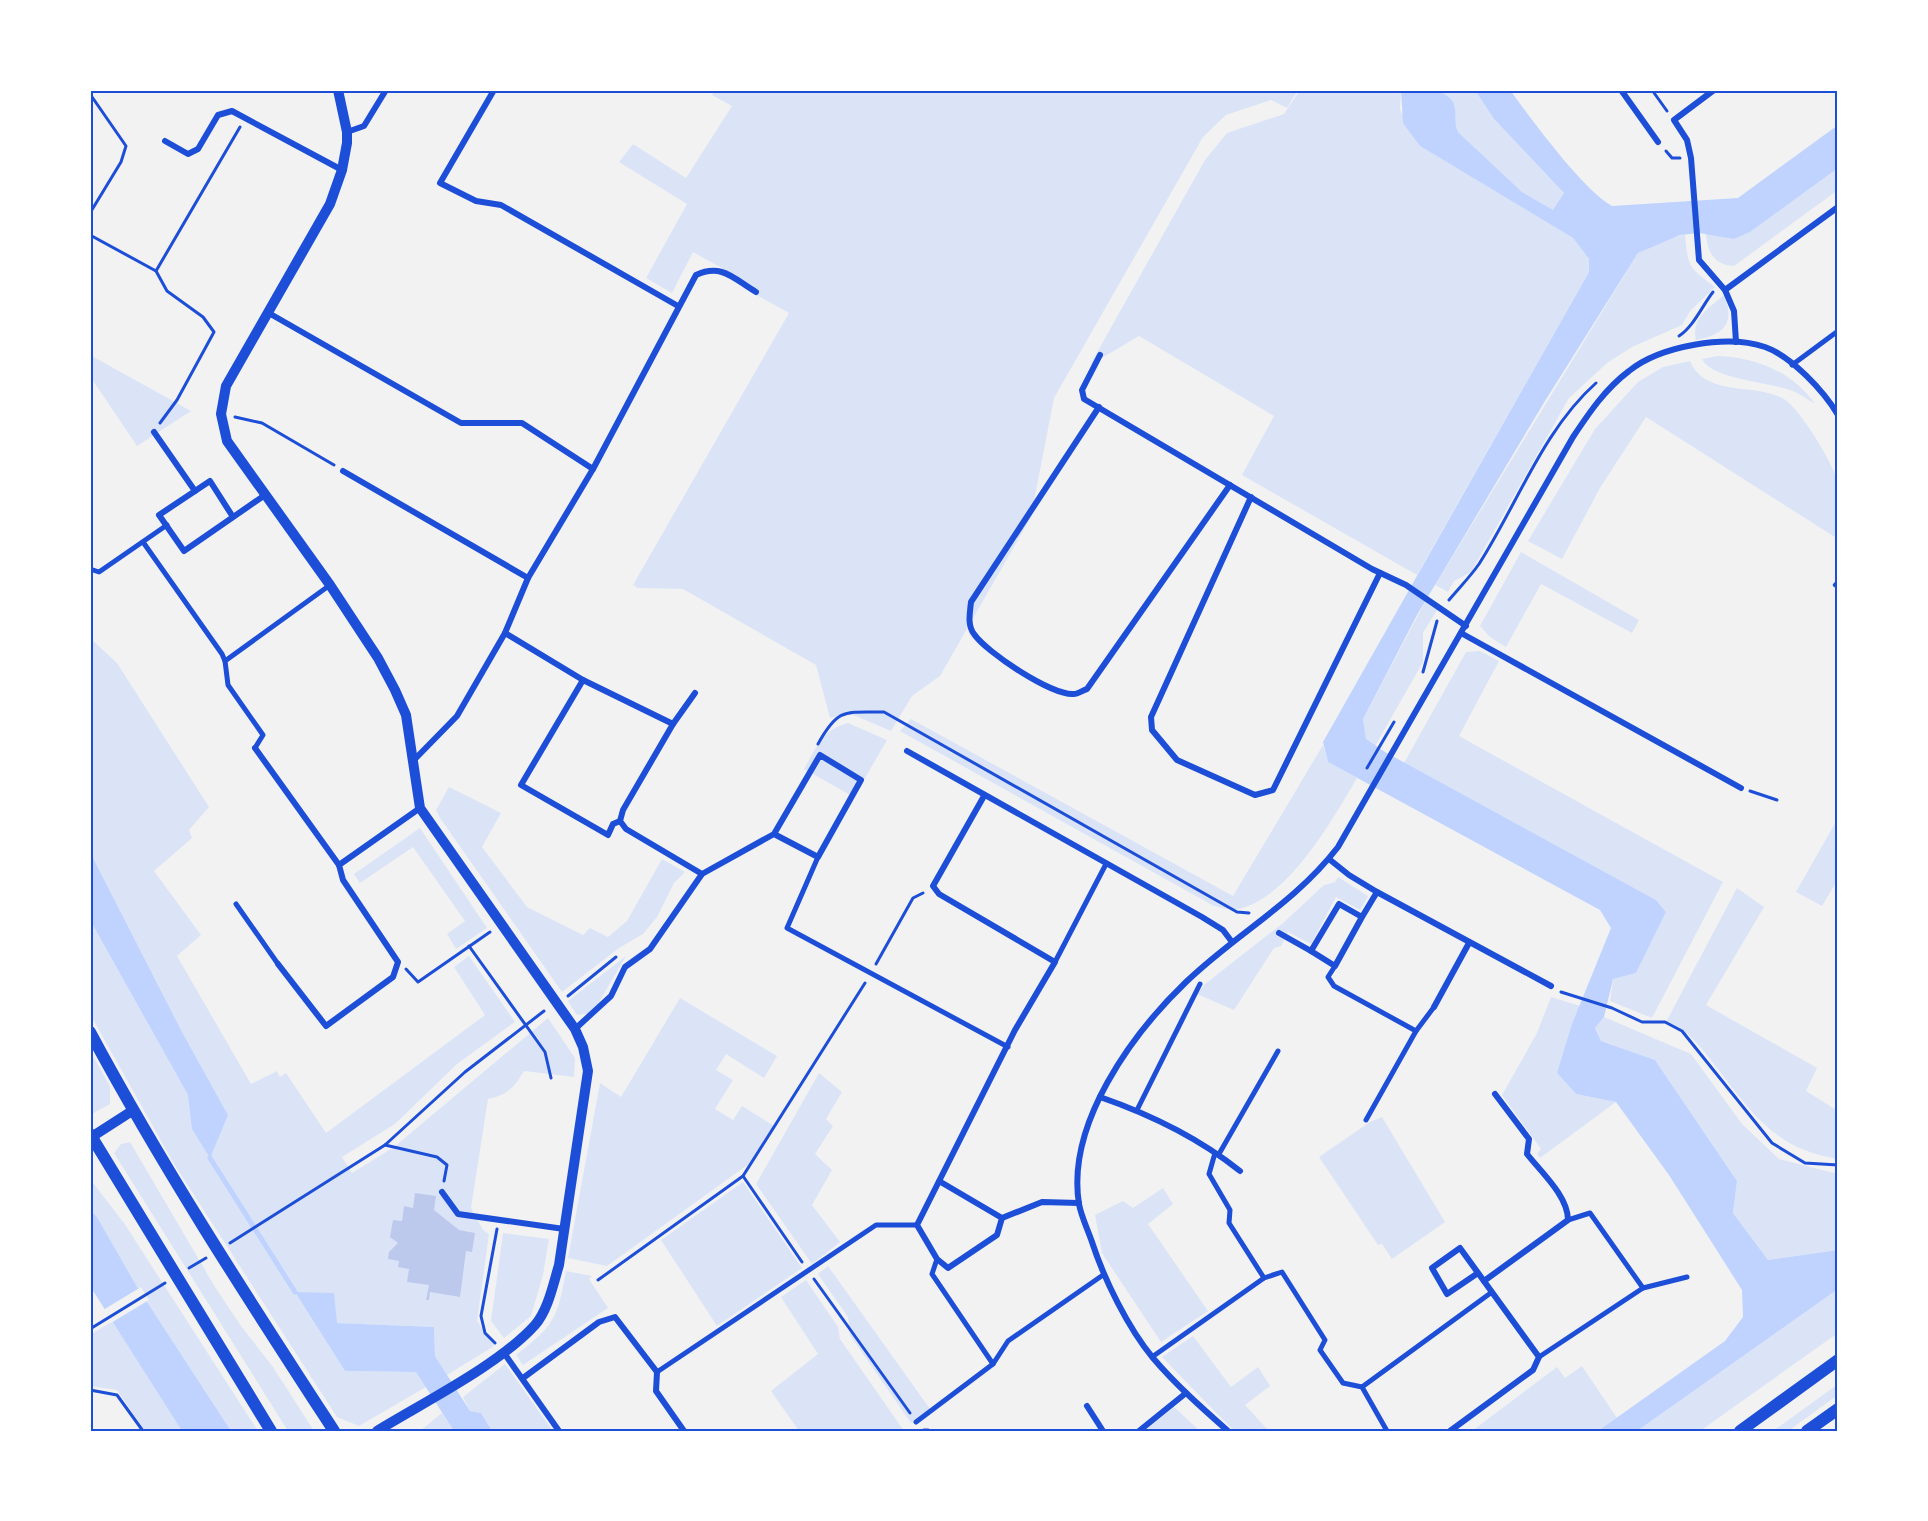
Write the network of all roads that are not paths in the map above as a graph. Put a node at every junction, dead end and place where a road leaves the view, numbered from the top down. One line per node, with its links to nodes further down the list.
1 (338, 90): 6 (street)
2 (386, 90): 6 (street)
3 (494, 90): 13 (street)
4 (1621, 90): 8 (street)
5 (1714, 90): 11 (street)
6 (347, 132): 9 (street)
7 (165, 141): 9 (street)
8 (1658, 142)
9 (342, 170): 14 (street)
10 (1838, 207): 11 (street)
11 (1725, 290): 16 (street)
12 (756, 292): 13 (street)
13 (678, 306): 22 (street)
14 (267, 312): 22 (street); 26 (street)
15 (1838, 331): 18 (street)
16 (1736, 342): 18 (street); 35 (street)
17 (1100, 355): 19 (street)
18 (1792, 365): 20 (street)
19 (1099, 408): 24 (street); 24 (street)
20 (1838, 415)
21 (154, 432): 25 (street)
22 (593, 469): 33 (street)
23 (343, 471): 33 (street)
24 (1230, 485): 27 (street)
25 (195, 491): 28 (street); 29 (street)
26 (265, 495): 28 (street); 34 (street)
27 (1251, 497): 32 (street); 32 (street)
28 (234, 517): 29 (street)
29 (167, 525): 30 (street)
30 (143, 542): 31 (street); 38 (street)
31 (90, 570)
32 (1380, 573): 35 (street)
33 (528, 578): 36 (street)
34 (330, 585): 38 (street); 44 (street)
35 (1466, 626): 37 (street)
36 (505, 633): 39 (street); 44 (street)
37 (1461, 633): 45 (street); 51 (street)
38 (225, 662): 42 (street)
39 (583, 681): 41 (street); 48 (street)
40 (695, 693): 41 (street)
41 (673, 724): 48 (street)
42 (255, 748): 53 (street)
43 (906, 751): 46 (street)
44 (414, 760): 47 (street)
45 (1742, 788)
46 (984, 796): 52 (street); 62 (street)
47 (420, 808): 53 (street); 68 (street)
48 (620, 821): 54 (street)
49 (774, 834): 50 (street); 50 (street); 54 (street)
50 (818, 857): 71 (street)
51 (1329, 859): 55 (street); 59 (street)
52 (1106, 864): 59 (street); 62 (street)
53 (339, 866): 63 (street)
54 (702, 874): 68 (street)
55 (1377, 892): 57 (street); 60 (street)
56 (236, 904): 63 (street)
57 (1362, 917): 61 (street); 64 (street)
58 (1279, 933): 61 (street)
59 (1232, 942): 74 (street)
60 (1469, 943): 66 (street); 67 (street)
61 (1311, 951): 64 (street)
62 (1054, 962): 71 (street)
63 (278, 964)
64 (1335, 966): 69 (street)
65 (1200, 984): 75 (street)
66 (1551, 986)
67 (1434, 1007): 69 (street)
68 (575, 1029): 87 (street)
69 (1416, 1031): 77 (street)
70 (90, 1032): 76 (main road)
71 (1008, 1047): 81 (street)
72 (1278, 1051): 79 (street)
73 (1496, 1094): 85 (street)
74 (1100, 1097): 75 (street); 83 (street)
75 (1137, 1110): 79 (street)
76 (132, 1111): 78 (street); 109 (main road)
77 (1366, 1120)
78 (90, 1136): 108 (main road)
79 (1217, 1154): 80 (street); 92 (street)
80 (1240, 1171)
81 (939, 1181): 84 (street); 86 (street)
82 (442, 1192): 87 (street)
83 (1079, 1203): 84 (street); 90 (street)
84 (1002, 1218): 88 (street)
85 (1568, 1220): 93 (street); 94 (street)
86 (917, 1225): 88 (street); 101 (street)
87 (564, 1229): 96 (street)
88 (937, 1259): 100 (street)
89 (1478, 1273): 89 (street); 93 (street)
90 (1103, 1275): 97 (street); 100 (street)
91 (1687, 1277): 94 (street)
92 (1264, 1278): 97 (street); 103 (street)
93 (1484, 1281): 95 (street)
94 (1643, 1288): 98 (street)
95 (1492, 1292): 98 (street); 103 (street)
96 (504, 1353): 102 (street); 110 (street)
97 (1152, 1357): 104 (street)
98 (1539, 1357): 117 (street)
99 (1838, 1360): 118 (main road)
100 (993, 1364): 107 (street)
101 (657, 1372): 102 (street); 112 (street)
102 (523, 1378): 111 (street)
103 (1362, 1387): 116 (street)
104 (1186, 1393): 114 (street); 115 (street)
105 (1087, 1406): 113 (street)
106 (1838, 1409): 119 (main road)
107 (916, 1422)
108 (271, 1431)
109 (334, 1431)
110 (377, 1431)
111 (559, 1431)
112 (684, 1431)
113 (1103, 1431)
114 (1139, 1431)
115 (1228, 1431)
116 (1387, 1431)
117 (1450, 1431)
118 (1740, 1431)
119 (1807, 1431)

